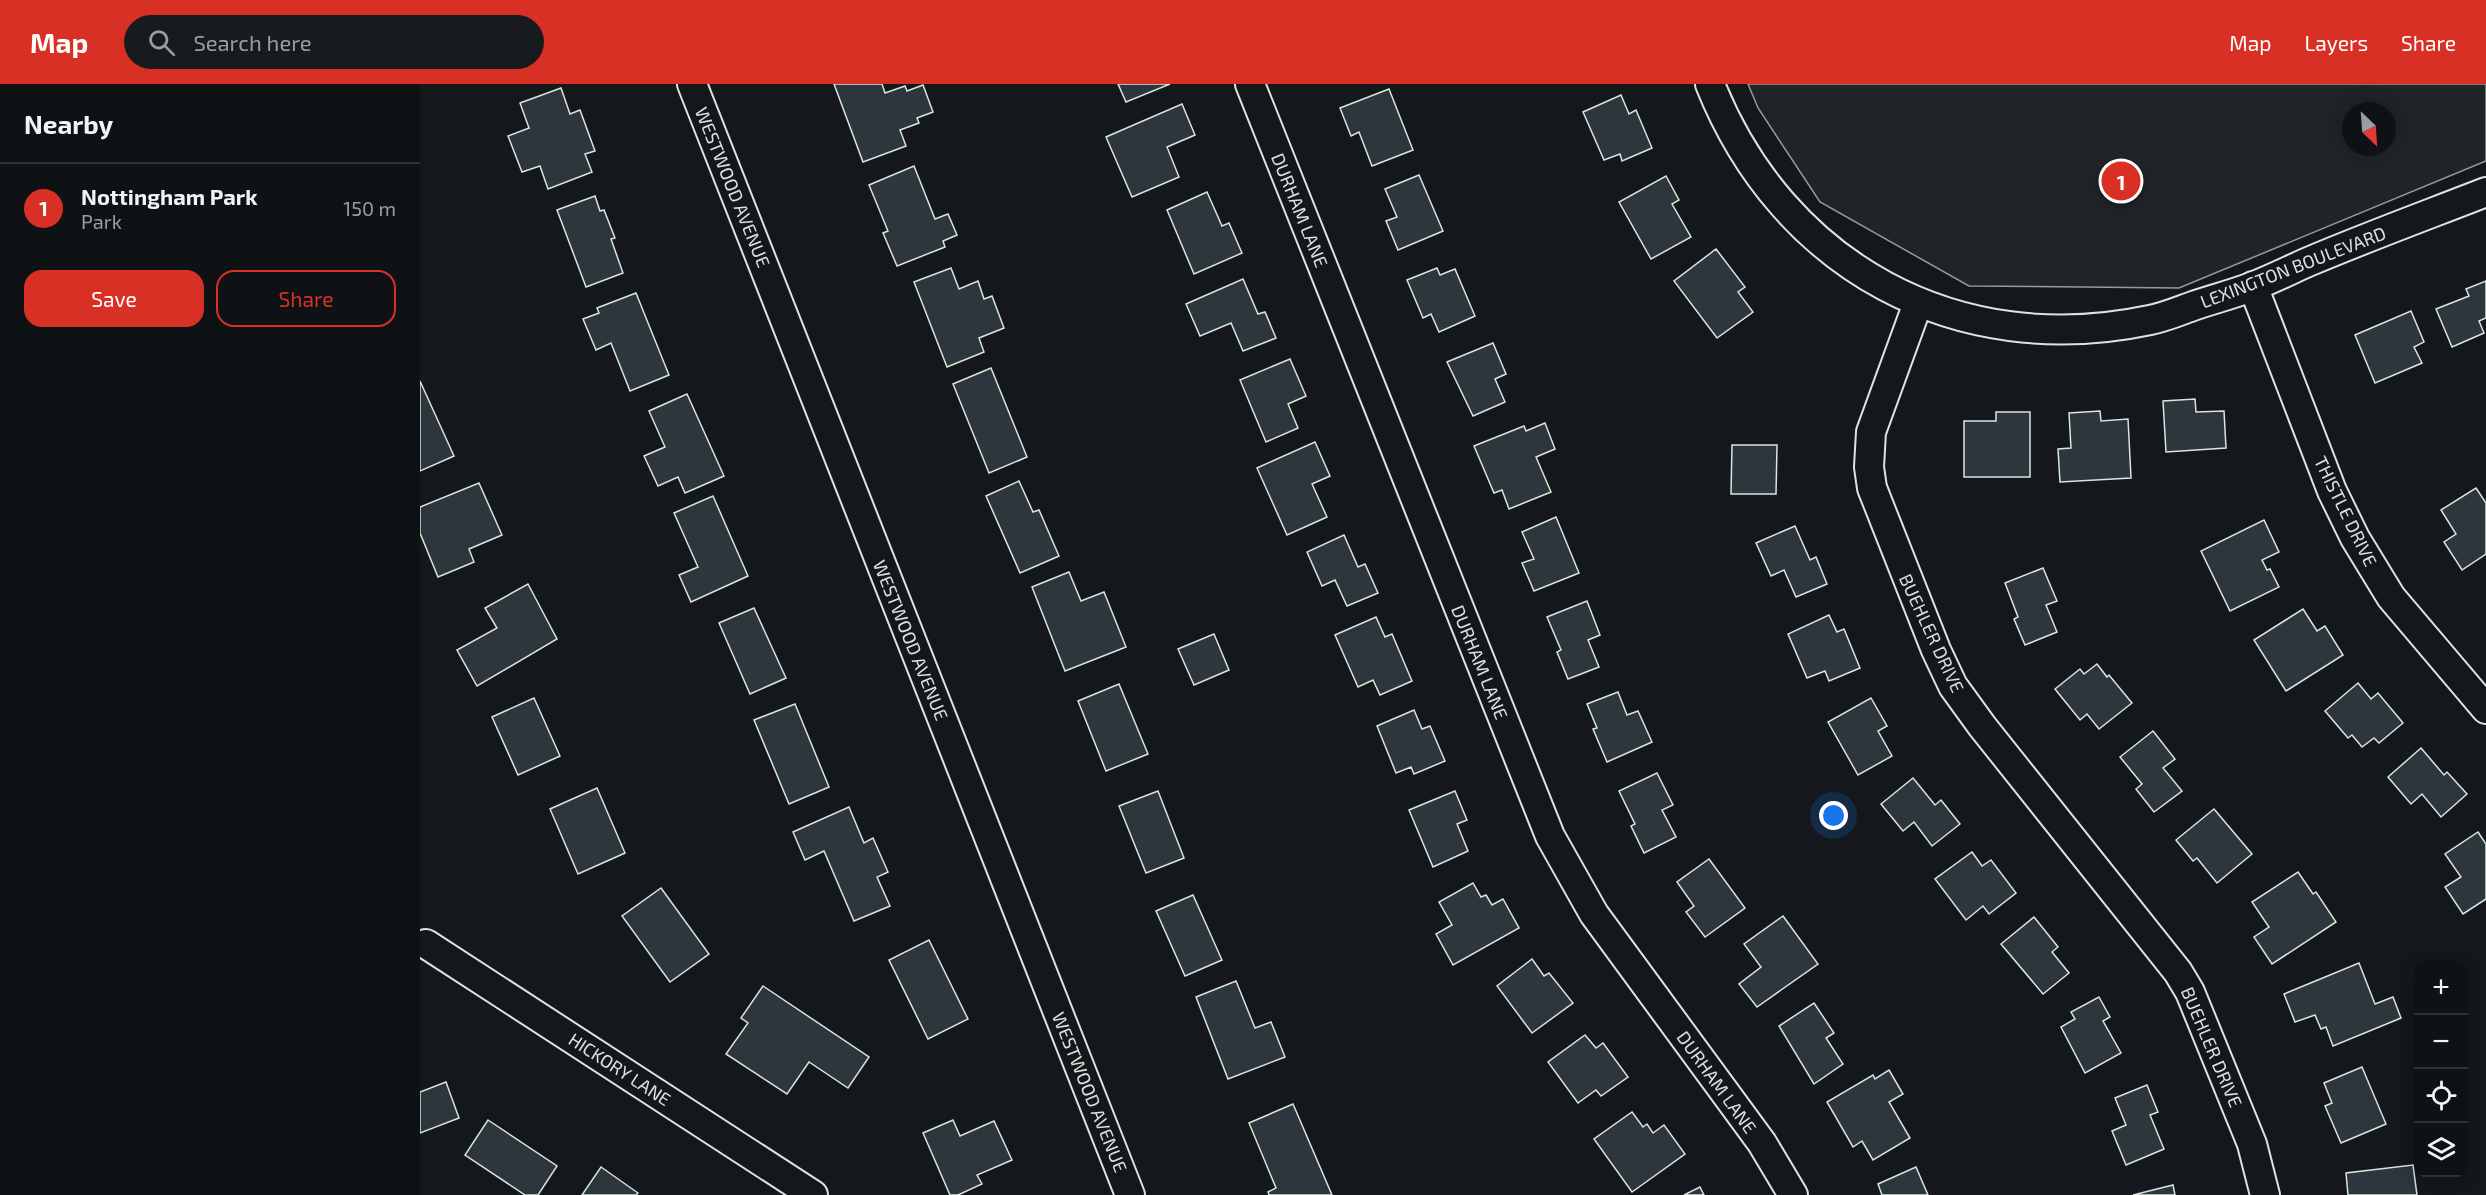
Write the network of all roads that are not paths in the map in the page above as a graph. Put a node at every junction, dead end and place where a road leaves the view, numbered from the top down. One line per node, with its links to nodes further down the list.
1 (692, 84): 10 (street, WESTWOOD AVENUE)
2 (1250, 84): 11 (street, DURHAM LANE)
3 (1710, 84): 6 (street)
4 (2486, 192): 5 (street, LEXINGTON BOULEVARD)
5 (2253, 286): 6 (street, LEXINGTON BOULEVARD); 7 (street, THISTLE DRIVE)
6 (1918, 303): 12 (street, BUEHLER DRIVE)
7 (2486, 709)
8 (422, 940): 9 (street, HICKORY LANE)
9 (813, 1195)
10 (1130, 1195)
11 (1793, 1195)
12 (2265, 1195)

